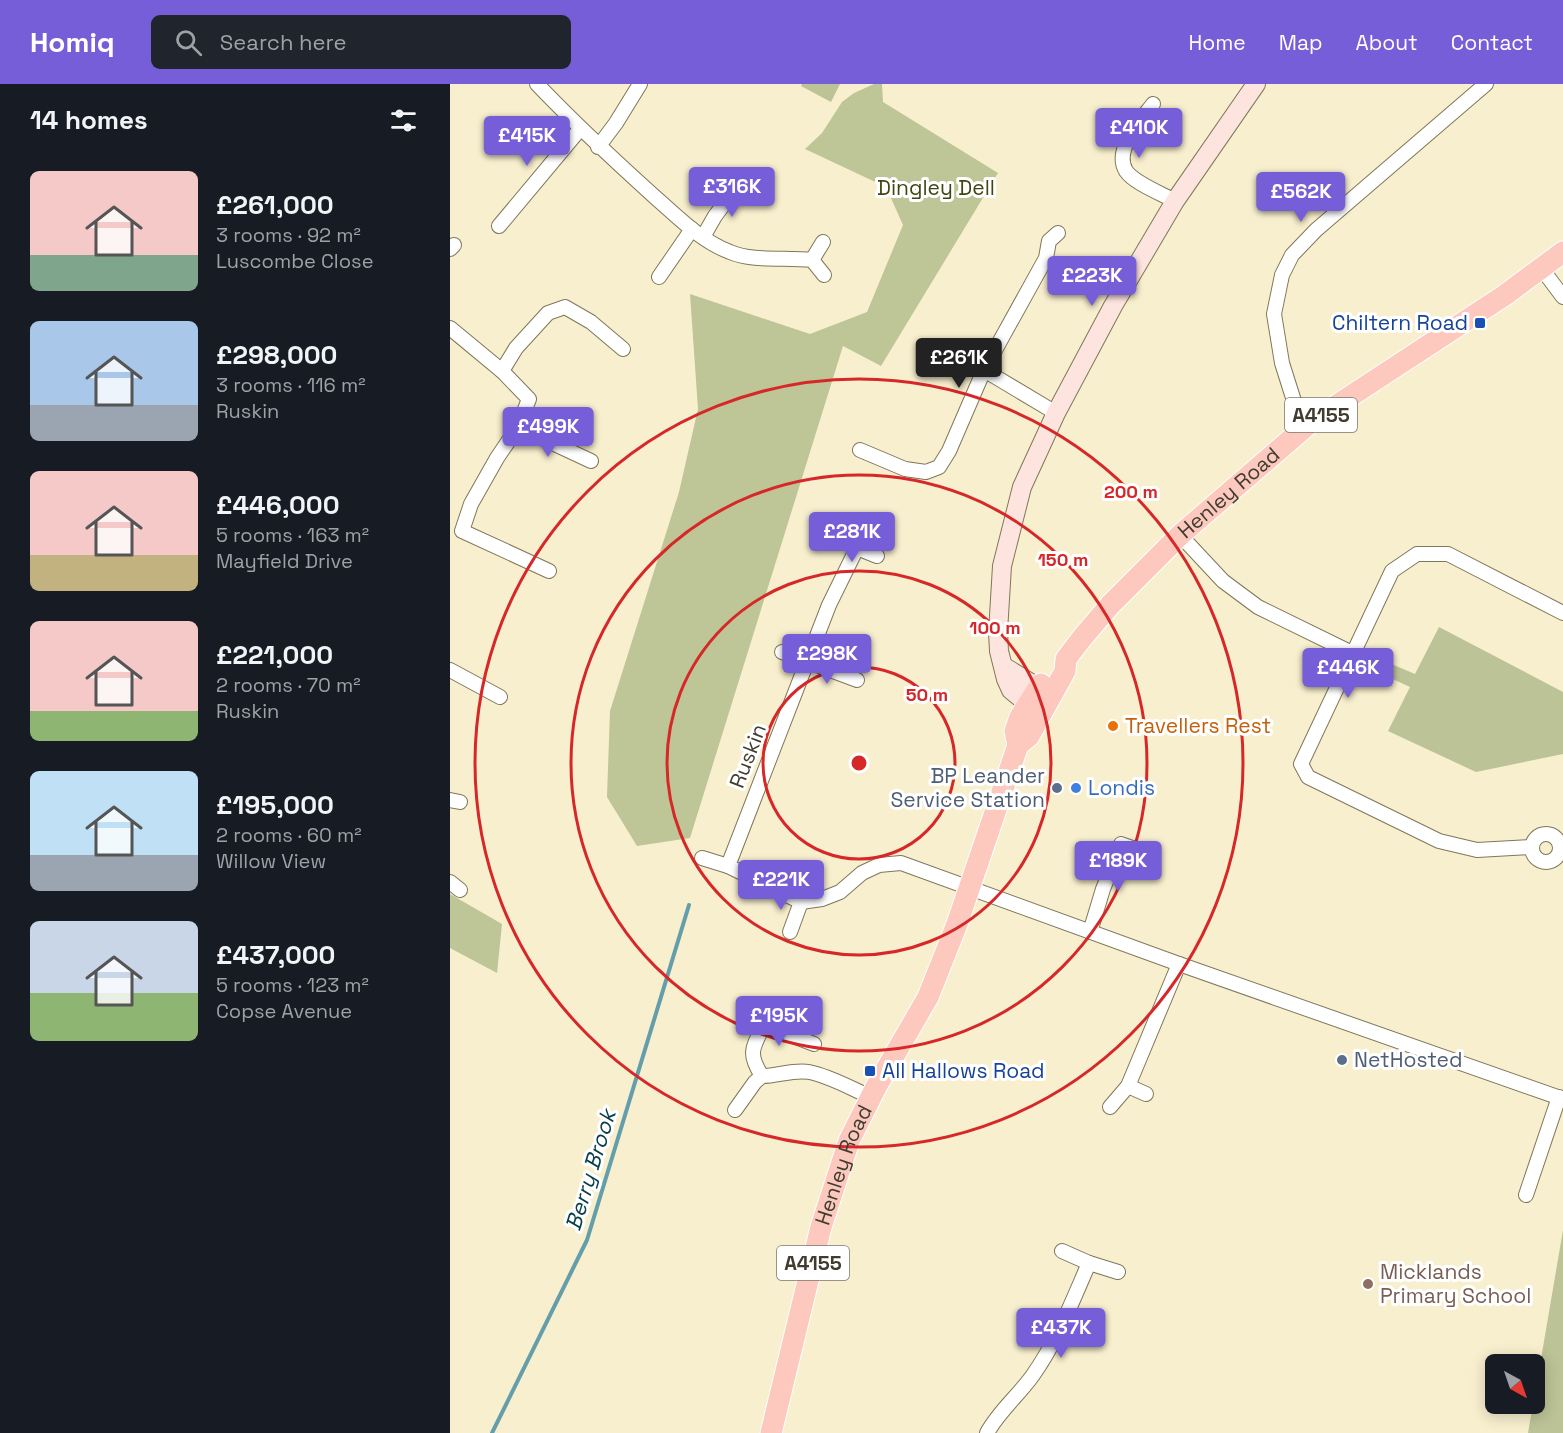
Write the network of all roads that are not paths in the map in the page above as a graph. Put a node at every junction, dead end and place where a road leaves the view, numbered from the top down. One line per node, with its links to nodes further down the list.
1 (537, 84): 6 (street)
2 (640, 84): 7 (street)
3 (1256, 84): 9 (main road)
4 (1486, 84): 25 (street)
5 (1153, 105): 9 (street)
6 (580, 129): 7 (street); 10 (street)
7 (598, 147): 11 (street)
8 (738, 185): 11 (street)
9 (1175, 201): 24 (main road)
10 (499, 226)
11 (697, 233): 15 (street); 18 (street)
12 (1058, 233): 23 (street)
13 (823, 242): 15 (street)
14 (1563, 252): 16 (main road, Henley Road / A4155)
15 (812, 260): 17 (street)
16 (1542, 269): 19 (street); 25 (main road, Henley Road / A4155)
17 (824, 275)
18 (659, 277)
19 (1563, 297)
20 (450, 327): 22 (street)
21 (623, 349): 22 (street)
22 (502, 370): 26 (street)
23 (984, 370): 24 (street); 27 (street)
24 (1056, 413): 42 (main road)
25 (1311, 422): 30 (main road, Henley Road / A4155)
26 (518, 427): 28 (street); 29 (street)
27 (860, 450)
28 (591, 461)
29 (456, 529): 34 (street)
30 (1180, 535): 37 (street); 42 (main road, Henley Road / A4155)
31 (842, 540): 32 (street)
32 (857, 548): 33 (street); 38 (street, Ruskin)
33 (877, 556)
34 (549, 571)
35 (1563, 613): 37 (street)
36 (782, 652): 38 (street)
37 (1352, 653): 43 (street)
38 (807, 660): 40 (street); 46 (street, Ruskin)
39 (450, 670): 41 (street)
40 (857, 680)
41 (500, 696)
42 (1038, 698): 47 (main road, Henley Road / A4155)
43 (1561, 847)
44 (1149, 854): 50 (street)
45 (702, 858): 46 (street)
46 (728, 867): 48 (street)
47 (969, 889): 48 (street); 50 (street); 56 (main road, Henley Road / A4155)
48 (801, 902): 49 (street)
49 (790, 932)
50 (1090, 932): 51 (street)
51 (1179, 964): 54 (street); 57 (street)
52 (814, 1044): 53 (street)
53 (762, 1076): 56 (street); 59 (street)
54 (1128, 1086): 55 (street); 58 (street)
55 (1146, 1094)
56 (871, 1098): 64 (main road, Henley Road / A4155)
57 (1561, 1098): 60 (street)
58 (1110, 1107)
59 (735, 1110)
60 (1526, 1195)
61 (1062, 1251): 62 (street)
62 (1089, 1263): 63 (street); 65 (street)
63 (1118, 1272)
64 (771, 1433)
65 (987, 1433)

